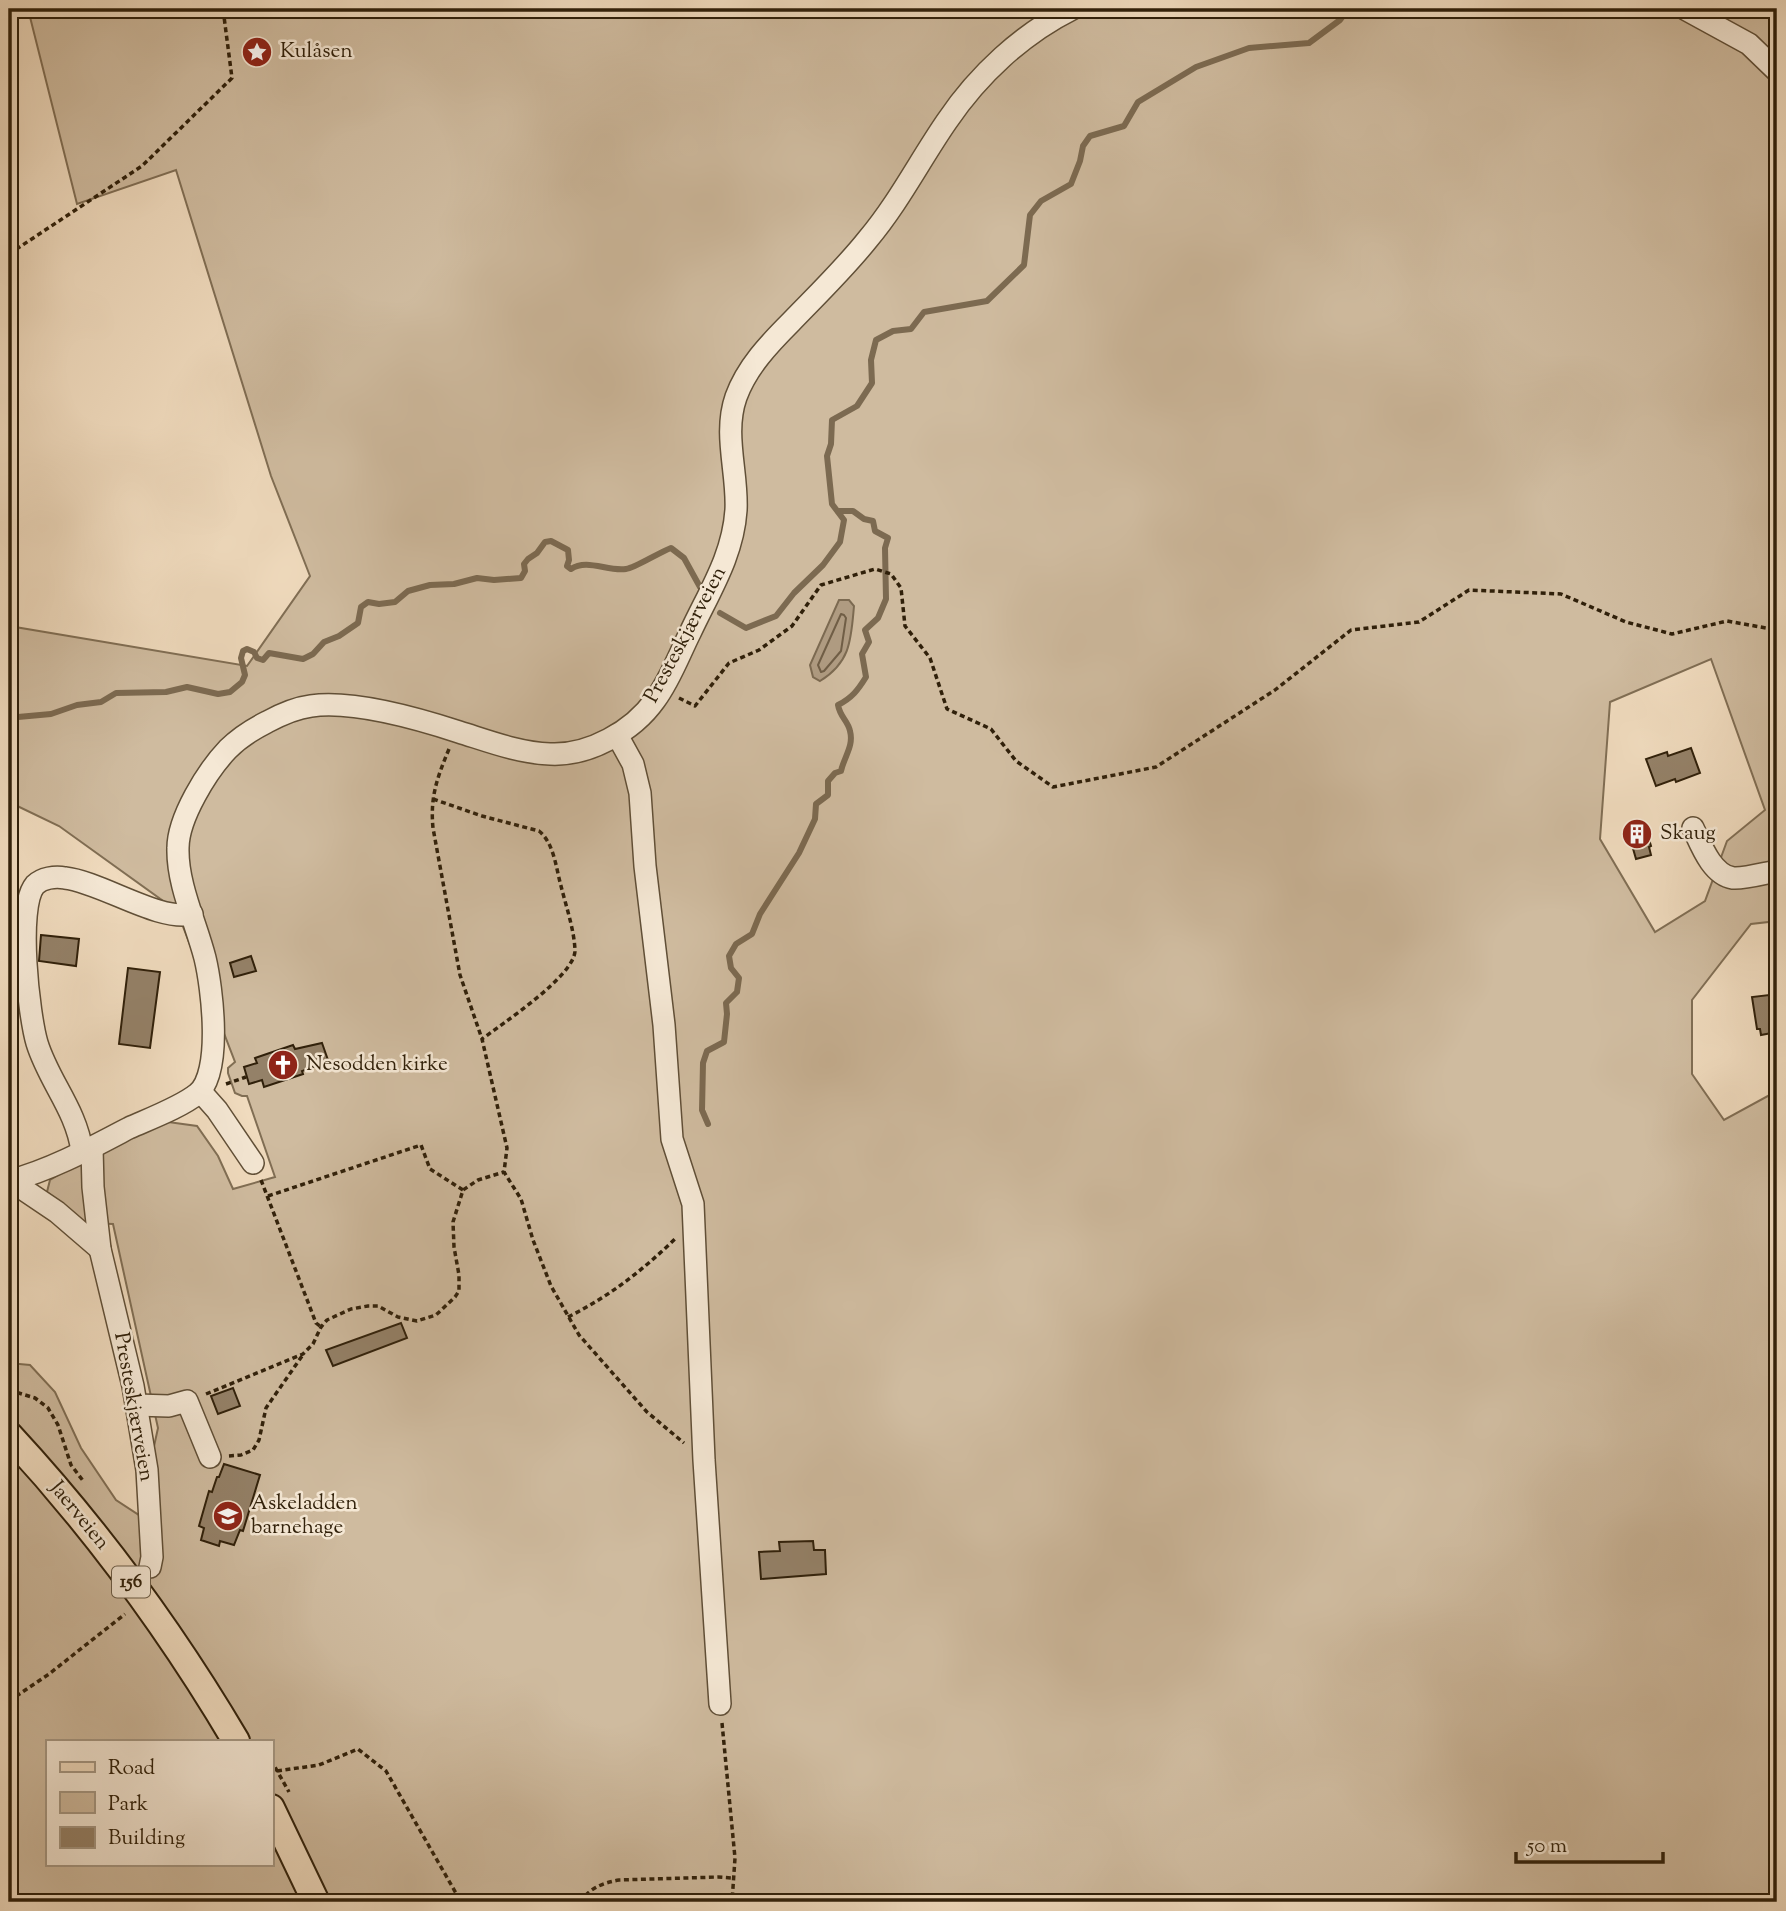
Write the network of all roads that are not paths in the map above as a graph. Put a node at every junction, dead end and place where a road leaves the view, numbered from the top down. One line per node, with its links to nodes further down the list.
1 (1072, 9): 4 (street, Presteskjærveien)
2 (1685, 9): 3 (street)
3 (1777, 71)
4 (617, 735): 7 (street, Presteskjærveien); 17 (street)
5 (1693, 828): 6 (street)
6 (1777, 871)
7 (191, 914): 8 (street, Presteskjærveien); 9 (street, Presteskjærveien)
8 (201, 1093): 9 (street); 10 (street)
9 (87, 1149): 11 (street); 12 (street, Presteskjærveien)
10 (253, 1163)
11 (10, 1181): 12 (street)
12 (100, 1249): 13 (street, Presteskjærveien)
13 (136, 1405): 15 (street); 16 (street, Presteskjærveien)
14 (9, 1435): 18 (main road, Jaerveien / 156)
15 (210, 1457)
16 (150, 1567)
17 (720, 1704)
18 (235, 1740)
19 (273, 1812): 20 (main road)
20 (316, 1902)

